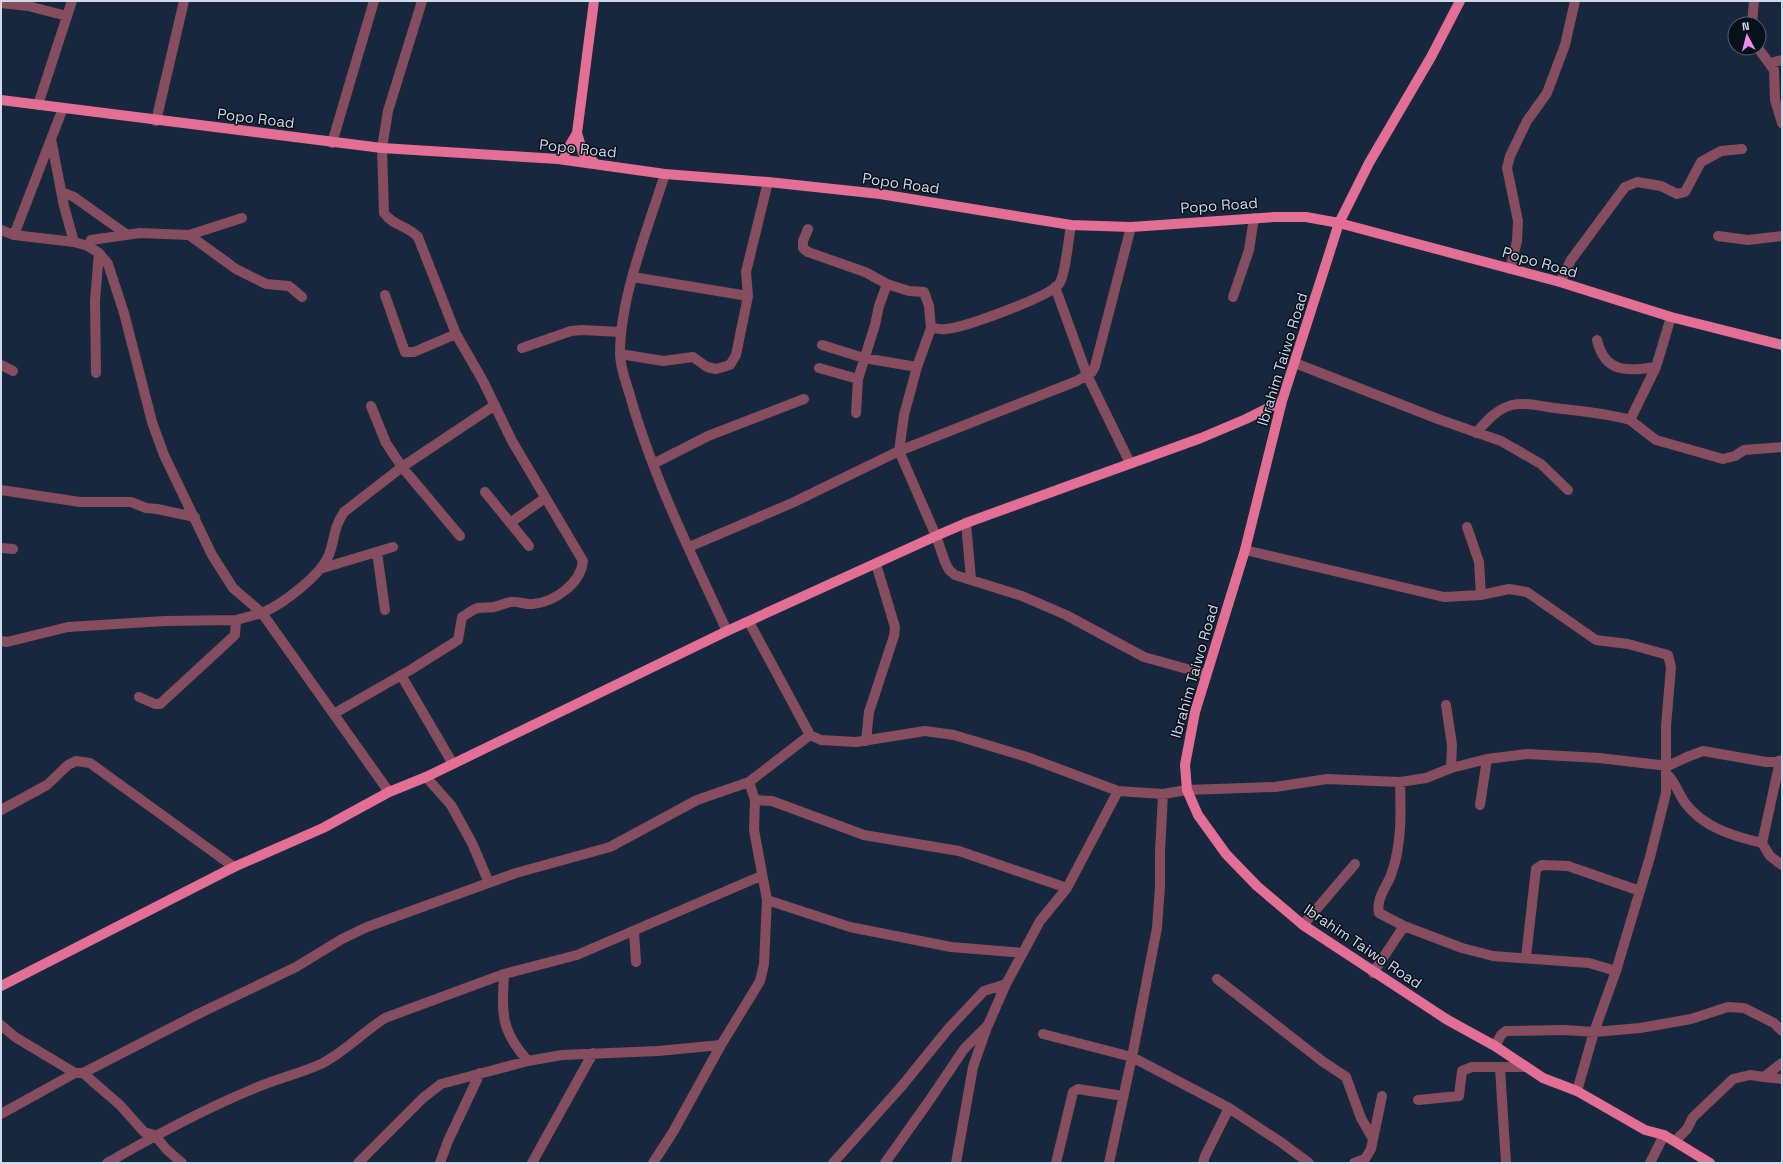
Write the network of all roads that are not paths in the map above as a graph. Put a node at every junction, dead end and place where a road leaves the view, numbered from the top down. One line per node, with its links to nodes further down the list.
1 (72, 1): 10 (street)
2 (184, 1): 18 (street)
3 (374, 1): 22 (street)
4 (422, 1): 23 (street)
5 (593, 1): 20 (main road)
6 (1460, 1): 32 (main road, Ibrahim Taiwo Road)
7 (1575, 1): 45 (street)
8 (1754, 1): 11 (street)
9 (1, 3): 10 (street)
10 (67, 16): 16 (street)
11 (1753, 16)
12 (1764, 56): 14 (street)
13 (1782, 60): 14 (street)
14 (1770, 63): 19 (street)
15 (1, 100): 16 (main road, Popo Road)
16 (38, 105): 17 (main road, Popo Road)
17 (63, 108): 18 (main road, Popo Road); 21 (street)
18 (156, 121): 22 (main road, Popo Road)
19 (1782, 123)
20 (577, 133): 25 (main road); 26 (main road)
21 (51, 139): 29 (street); 37 (street)
22 (332, 142): 23 (main road, Popo Road)
23 (382, 148): 25 (main road, Popo Road); 57 (street)
24 (1742, 149): 47 (street)
25 (558, 159): 26 (main road, Popo Road)
26 (596, 164): 27 (main road, Popo Road)
27 (665, 174): 28 (main road, Popo Road); 46 (street)
28 (768, 182): 33 (main road, Popo Road); 51 (street)
29 (62, 192): 38 (street); 42 (street)
30 (242, 218): 39 (street)
31 (1254, 218): 32 (main road, Popo Road); 34 (main road, Popo Road); 53 (street)
32 (1339, 223): 45 (main road, Popo Road); 64 (main road, Ibrahim Taiwo Road)
33 (1071, 225): 34 (main road, Popo Road); 49 (street)
34 (1131, 226): 71 (street)
35 (808, 229): 48 (street)
36 (1, 230): 37 (street)
37 (14, 234): 42 (street)
38 (126, 234): 39 (street); 43 (street)
39 (189, 235): 52 (street)
40 (1718, 236): 41 (street)
41 (1782, 236)
42 (74, 242): 43 (street)
43 (88, 246): 44 (street)
44 (99, 253): 70 (street); 89 (street)
45 (1510, 269): 47 (main road, Popo Road)
46 (633, 277): 51 (street); 56 (street)
47 (1560, 282): 54 (main road, Popo Road)
48 (887, 284): 55 (street); 63 (street)
49 (1055, 287): 55 (street); 71 (street)
50 (385, 296): 57 (street)
51 (748, 296): 62 (street)
52 (302, 297)
53 (1233, 297)
54 (1671, 317): 60 (main road, Popo Road); 67 (street)
55 (931, 328): 66 (street)
56 (621, 332): 61 (street); 62 (street)
57 (456, 334): 75 (street)
58 (1597, 340): 67 (street)
59 (822, 345): 63 (street)
60 (1782, 345)
61 (522, 348)
62 (620, 354): 83 (street)
63 (864, 358): 66 (street); 72 (street)
64 (1295, 363): 74 (main road, Ibrahim Taiwo Road); 79 (street)
65 (1, 365): 69 (street)
66 (917, 367): 81 (street)
67 (1656, 367): 78 (street)
68 (818, 368): 72 (street)
69 (13, 371)
70 (96, 373)
71 (1087, 375): 81 (street); 82 (street)
72 (858, 379): 77 (street)
73 (804, 399): 83 (street)
74 (1282, 401): 82 (main road); 100 (main road, Ibrahim Taiwo Road)
75 (494, 405): 84 (street); 88 (street)
76 (371, 406): 84 (street)
77 (856, 413)
78 (1630, 420): 79 (street); 80 (street)
79 (1476, 433): 86 (street)
80 (1782, 447)
81 (899, 451): 94 (street); 97 (street)
82 (1130, 463): 91 (main road)
83 (654, 464): 97 (street)
84 (402, 467): 93 (street); 103 (street)
85 (1, 490): 89 (street)
86 (1568, 490)
87 (485, 492): 90 (street)
88 (546, 498): 90 (street); 113 (street)
89 (195, 517): 107 (street)
90 (510, 523): 95 (street)
91 (966, 523): 94 (main road); 104 (street)
92 (1467, 527): 105 (street)
93 (460, 536)
94 (936, 536): 102 (main road); 104 (street)
95 (529, 546)
96 (393, 547): 101 (street)
97 (689, 547): 110 (street)
98 (1, 548): 99 (street)
99 (13, 549)
100 (1245, 550): 105 (street); 112 (main road, Ibrahim Taiwo Road)
101 (377, 552): 103 (street); 106 (street)
102 (876, 564): 109 (main road); 118 (street)
103 (322, 568): 107 (street)
104 (970, 579): 112 (street)
105 (1481, 595): 123 (street)
106 (385, 610)
107 (262, 613): 108 (street); 116 (street)
108 (236, 620): 111 (street); 114 (street)
109 (749, 622): 110 (main road); 117 (street)
110 (727, 631): 121 (main road)
111 (1, 641)
112 (1205, 674): 127 (main road, Ibrahim Taiwo Road)
113 (401, 675): 116 (street); 121 (street)
114 (139, 697)
115 (1446, 705): 122 (street)
116 (335, 713): 129 (street)
117 (810, 734): 118 (street); 125 (street)
118 (866, 741): 128 (street)
119 (1487, 759): 122 (street); 123 (street); 132 (street)
120 (1781, 760): 123 (street); 134 (street)
121 (453, 764): 124 (main road)
122 (1451, 768): 126 (street)
123 (1668, 770): 134 (street); 141 (street)
124 (426, 777): 129 (main road); 139 (street)
125 (749, 782): 131 (street); 139 (street)
126 (1400, 782): 127 (street); 144 (street)
127 (1187, 790): 130 (street); 143 (main road, Ibrahim Taiwo Road)
128 (1118, 791): 130 (street); 140 (street)
129 (388, 792): 137 (main road)
130 (1163, 794): 163 (street)
131 (755, 800): 138 (street); 140 (street)
132 (1480, 804)
133 (1, 810): 137 (street)
134 (1762, 843): 136 (street)
135 (1355, 864): 143 (street)
136 (1782, 865)
137 (234, 867): 154 (main road)
138 (761, 876): 142 (street); 145 (street)
139 (488, 883): 168 (street)
140 (1067, 888): 146 (street)
141 (1640, 891): 147 (street); 149 (street)
142 (767, 900): 146 (street); 160 (street)
143 (1303, 925): 150 (main road, Ibrahim Taiwo Road)
144 (1404, 926): 147 (street); 150 (street)
145 (634, 931): 148 (street); 151 (street)
146 (1023, 953): 153 (street)
147 (1526, 958): 149 (street)
148 (636, 962)
149 (1616, 971): 158 (street)
150 (1373, 973): 161 (main road, Ibrahim Taiwo Road)
151 (504, 974): 164 (street); 179 (street)
152 (1217, 979): 180 (street)
153 (1006, 984): 156 (street); 188 (street)
154 (1, 986)
155 (1, 1025): 168 (street)
156 (988, 1025): 189 (street); 190 (street)
157 (1782, 1031): 158 (street)
158 (1594, 1032): 161 (street); 172 (street)
159 (1043, 1034): 163 (street)
160 (721, 1045): 162 (street); 187 (street)
161 (1495, 1046): 166 (main road, Ibrahim Taiwo Road)
162 (593, 1053): 164 (street); 186 (street)
163 (1132, 1057): 173 (street); 176 (street)
164 (528, 1060): 169 (street)
165 (1782, 1063): 170 (street)
166 (1526, 1067): 167 (street); 172 (main road, Ibrahim Taiwo Road)
167 (1500, 1068): 175 (street); 196 (street)
168 (79, 1073): 177 (street); 179 (street)
169 (480, 1073): 184 (street); 185 (street)
170 (1764, 1077): 171 (street); 181 (street)
171 (1782, 1079)
172 (1577, 1091): 178 (main road, Ibrahim Taiwo Road)
173 (1123, 1096): 191 (street); 192 (street)
174 (1382, 1096): 180 (street)
175 (1418, 1100)
176 (1229, 1108): 193 (street); 194 (street)
177 (1, 1114)
178 (1664, 1134): 181 (main road, Ibrahim Taiwo Road); 197 (street)
179 (155, 1136): 182 (street); 183 (street)
180 (1373, 1139): 195 (street)
181 (1676, 1141): 198 (main road, Ibrahim Taiwo Road)
182 (107, 1163)
183 (182, 1163)
184 (358, 1163)
185 (440, 1163)
186 (532, 1163)
187 (654, 1163)
188 (833, 1163)
189 (885, 1163)
190 (956, 1163)
191 (1056, 1163)
192 (1109, 1163)
193 (1204, 1163)
194 (1309, 1163)
195 (1354, 1163)
196 (1506, 1163)
197 (1650, 1163)
198 (1710, 1163)

